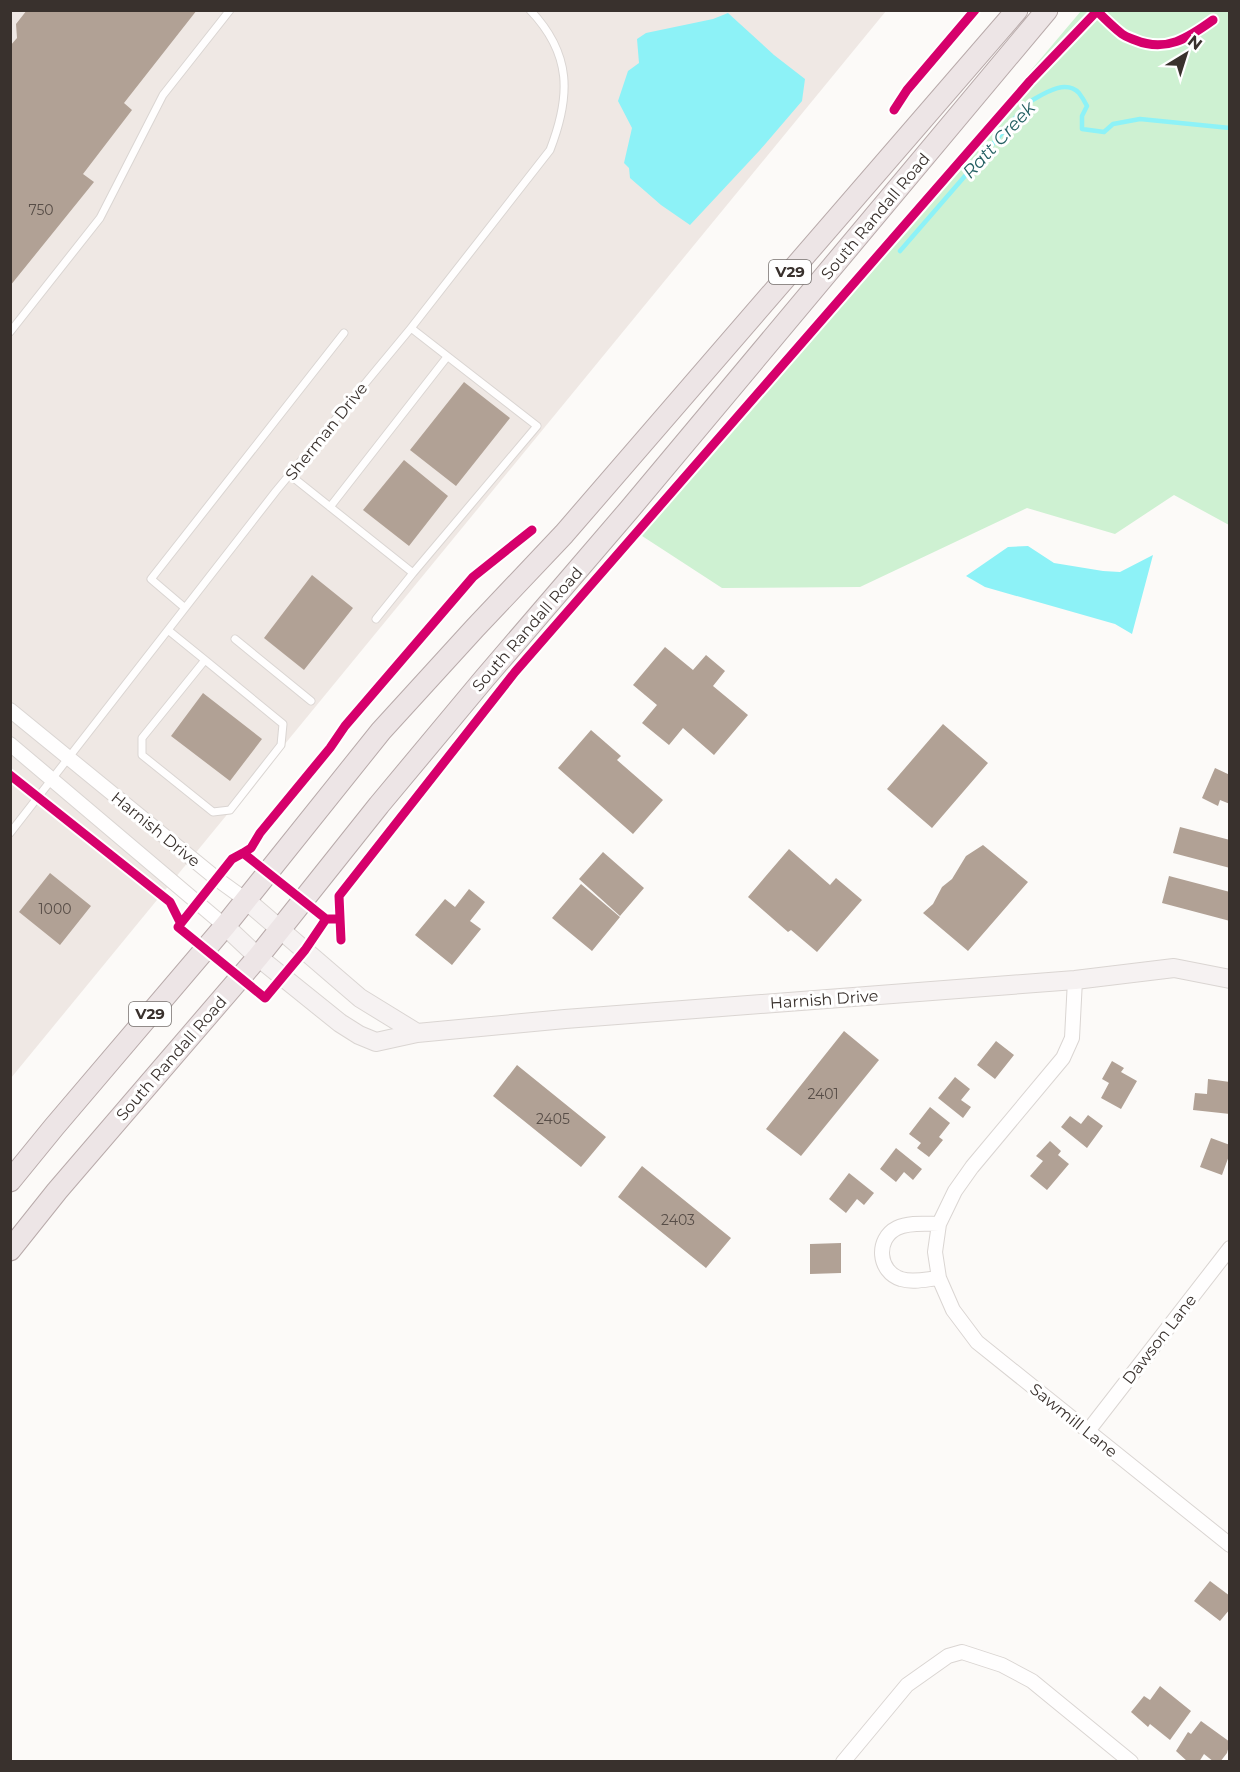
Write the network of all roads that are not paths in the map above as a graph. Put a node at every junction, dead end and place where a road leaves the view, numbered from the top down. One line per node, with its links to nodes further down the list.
1 (230, 10): 6 (lane)
2 (530, 10): 5 (lane, Sherman Drive)
3 (1017, 10): 23 (main road, South Randall Road / V29)
4 (1047, 10): 25 (main road, South Randall Road / V29)
5 (411, 328): 8 (lane); 9 (lane, Sherman Drive)
6 (10, 332)
7 (344, 333): 12 (lane)
8 (447, 357): 10 (lane); 11 (lane)
9 (290, 475): 10 (lane); 12 (lane, Sherman Drive)
10 (330, 507): 11 (lane)
11 (413, 573): 13 (lane)
12 (185, 608): 14 (lane, Sherman Drive)
13 (376, 619)
14 (168, 630): 16 (lane); 20 (lane, Sherman Drive)
15 (235, 639): 17 (lane)
16 (205, 660): 16 (lane)
17 (311, 701)
18 (10, 710): 20 (street, Harnish Drive)
19 (10, 744): 21 (street, Harnish Drive)
20 (69, 758): 21 (lane, Sherman Drive); 23 (street, Harnish Drive)
21 (53, 780): 22 (lane, Sherman Drive); 24 (street, Harnish Drive)
22 (10, 833)
23 (246, 900): 24 (main road, South Randall Road / V29); 25 (street, Harnish Drive)
24 (225, 926): 26 (street, Harnish Drive); 30 (main road, South Randall Road / V29)
25 (281, 929): 26 (main road, South Randall Road / V29); 29 (street, Harnish Drive)
26 (258, 957): 29 (street, Harnish Drive); 33 (main road, South Randall Road / V29)
27 (1230, 979): 28 (street, Harnish Drive)
28 (1075, 980): 29 (street, Harnish Drive); 31 (street, Sawmill Lane)
29 (417, 1034)
30 (10, 1182)
31 (939, 1224): 34 (street, Sawmill Lane); 34 (street)
32 (1230, 1248): 35 (street, Dawson Lane)
33 (10, 1250)
34 (939, 1278): 35 (street, Sawmill Lane)
35 (1088, 1431): 36 (street, Sawmill Lane)
36 (1230, 1545)
37 (843, 1761): 38 (street)
38 (1131, 1761)

